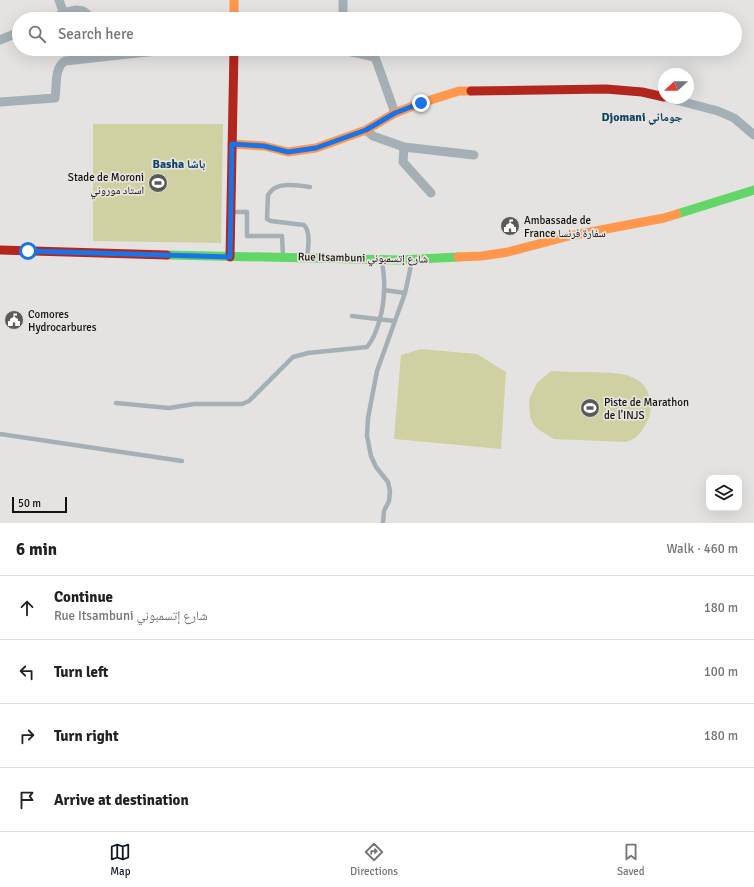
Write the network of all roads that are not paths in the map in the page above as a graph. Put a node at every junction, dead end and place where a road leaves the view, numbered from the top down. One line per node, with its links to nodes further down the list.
1 (59, 0): 4 (street)
2 (234, 0): 7 (main road)
3 (342, 0): 8 (street)
4 (63, 12)
5 (70, 12): 6 (street)
6 (86, 12)
7 (234, 12)
8 (343, 12)
9 (12, 35): 10 (street)
10 (0, 40)
11 (87, 56): 15 (street)
12 (234, 56): 20 (main road)
13 (370, 56): 17 (street)
14 (658, 96): 17 (main road)
15 (0, 102)
16 (691, 104): 19 (street)
17 (395, 113): 18 (main road)
18 (366, 130): 20 (main road); 21 (street)
19 (754, 135)
20 (232, 144): 28 (main road)
21 (404, 146): 22 (street); 26 (street)
22 (474, 155)
23 (754, 184): 27 (main road)
24 (310, 186): 32 (lane)
25 (754, 190): 27 (main road)
26 (431, 193)
27 (719, 200): 34 (main road, Rue Itsambuni شارع إتسمبوني)
28 (230, 212): 30 (main road); 31 (lane)
29 (0, 250): 30 (main road, Rue Itsambuni شارع إتسمبوني)
30 (230, 257): 31 (main road, Rue Itsambuni شارع إتسمبوني)
31 (283, 257): 32 (main road, Rue Itsambuni شارع إتسمبوني)
32 (307, 258): 33 (main road, Rue Itsambuni شارع إتسمبوني)
33 (382, 259): 34 (main road, Rue Itsambuni شارع إتسمبوني); 35 (lane)
34 (413, 260): 36 (lane)
35 (384, 290): 36 (lane); 38 (lane)
36 (405, 294): 39 (lane)
37 (352, 316): 38 (lane)
38 (379, 320): 39 (lane); 40 (lane)
39 (394, 322): 43 (lane)
40 (116, 403)
41 (0, 434): 42 (lane)
42 (182, 462)
43 (383, 523)

